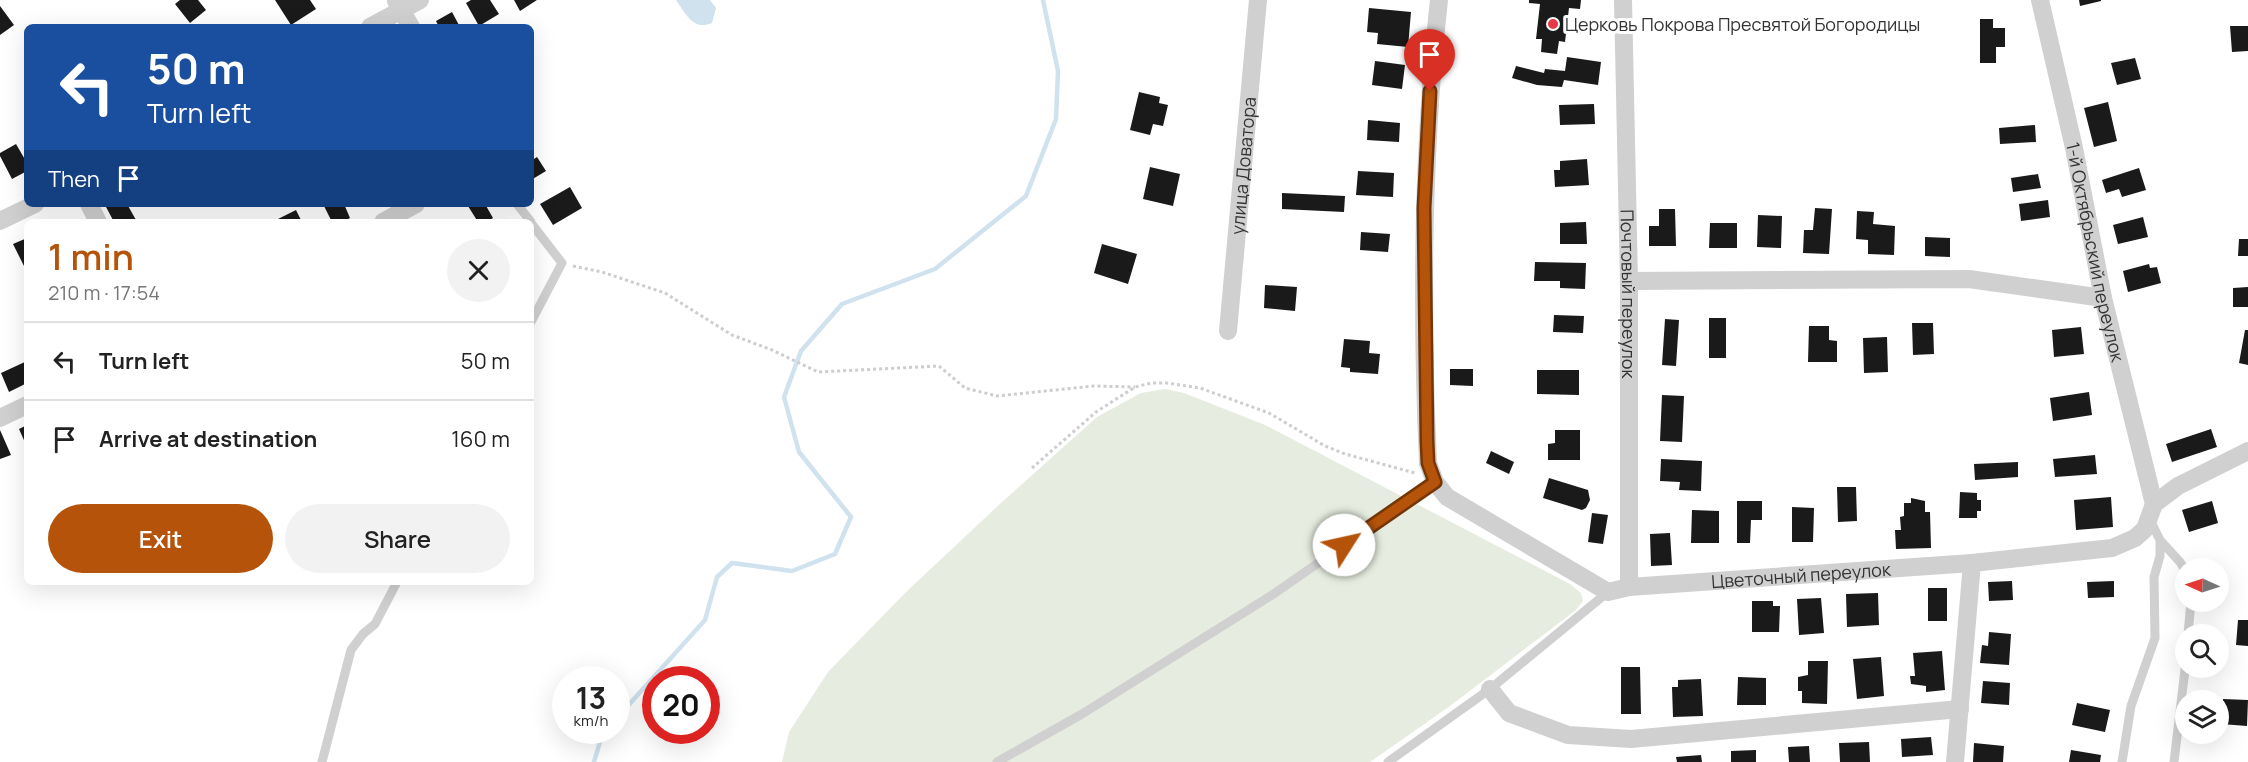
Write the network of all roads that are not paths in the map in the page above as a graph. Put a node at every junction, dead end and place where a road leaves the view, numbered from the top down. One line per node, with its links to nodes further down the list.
1 (420, 0): 6 (street)
2 (1258, 0): 19 (street, улица Доватора)
3 (1439, 0): 23 (street)
4 (1623, 0): 16 (street, Почтовый переулок)
5 (2040, 0): 17 (street, 1-й Октябрьский переулок)
6 (398, 5): 7 (street); 8 (street)
7 (374, 24)
8 (409, 24)
9 (29, 207): 14 (street)
10 (411, 207): 12 (street)
11 (519, 207): 13 (lane)
12 (389, 219)
13 (529, 219)
14 (0, 221)
15 (534, 226): 18 (lane)
16 (1629, 280): 17 (street); 29 (street, Почтовый переулок)
17 (2103, 298): 24 (street, 1-й Октябрьский переулок)
18 (534, 316)
19 (1228, 331)
20 (24, 406): 21 (street)
21 (0, 418)
22 (2248, 451): 24 (street, Цветочный переулок)
23 (1435, 482): 30 (street); 35 (lane)
24 (2152, 511): 25 (lane); 27 (street, Цветочный переулок)
25 (2160, 540): 26 (lane); 38 (lane)
26 (2176, 558)
27 (1972, 563): 29 (street, Цветочный переулок); 33 (street)
28 (395, 585): 34 (lane)
29 (1629, 587): 30 (street, Цветочный переулок)
30 (1608, 592): 32 (lane)
31 (2184, 678): 39 (lane)
32 (1490, 689): 33 (street); 36 (lane)
33 (1959, 709): 37 (street)
34 (322, 762)
35 (997, 762)
36 (1388, 762)
37 (1955, 762)
38 (2122, 762)
39 (2174, 762)

